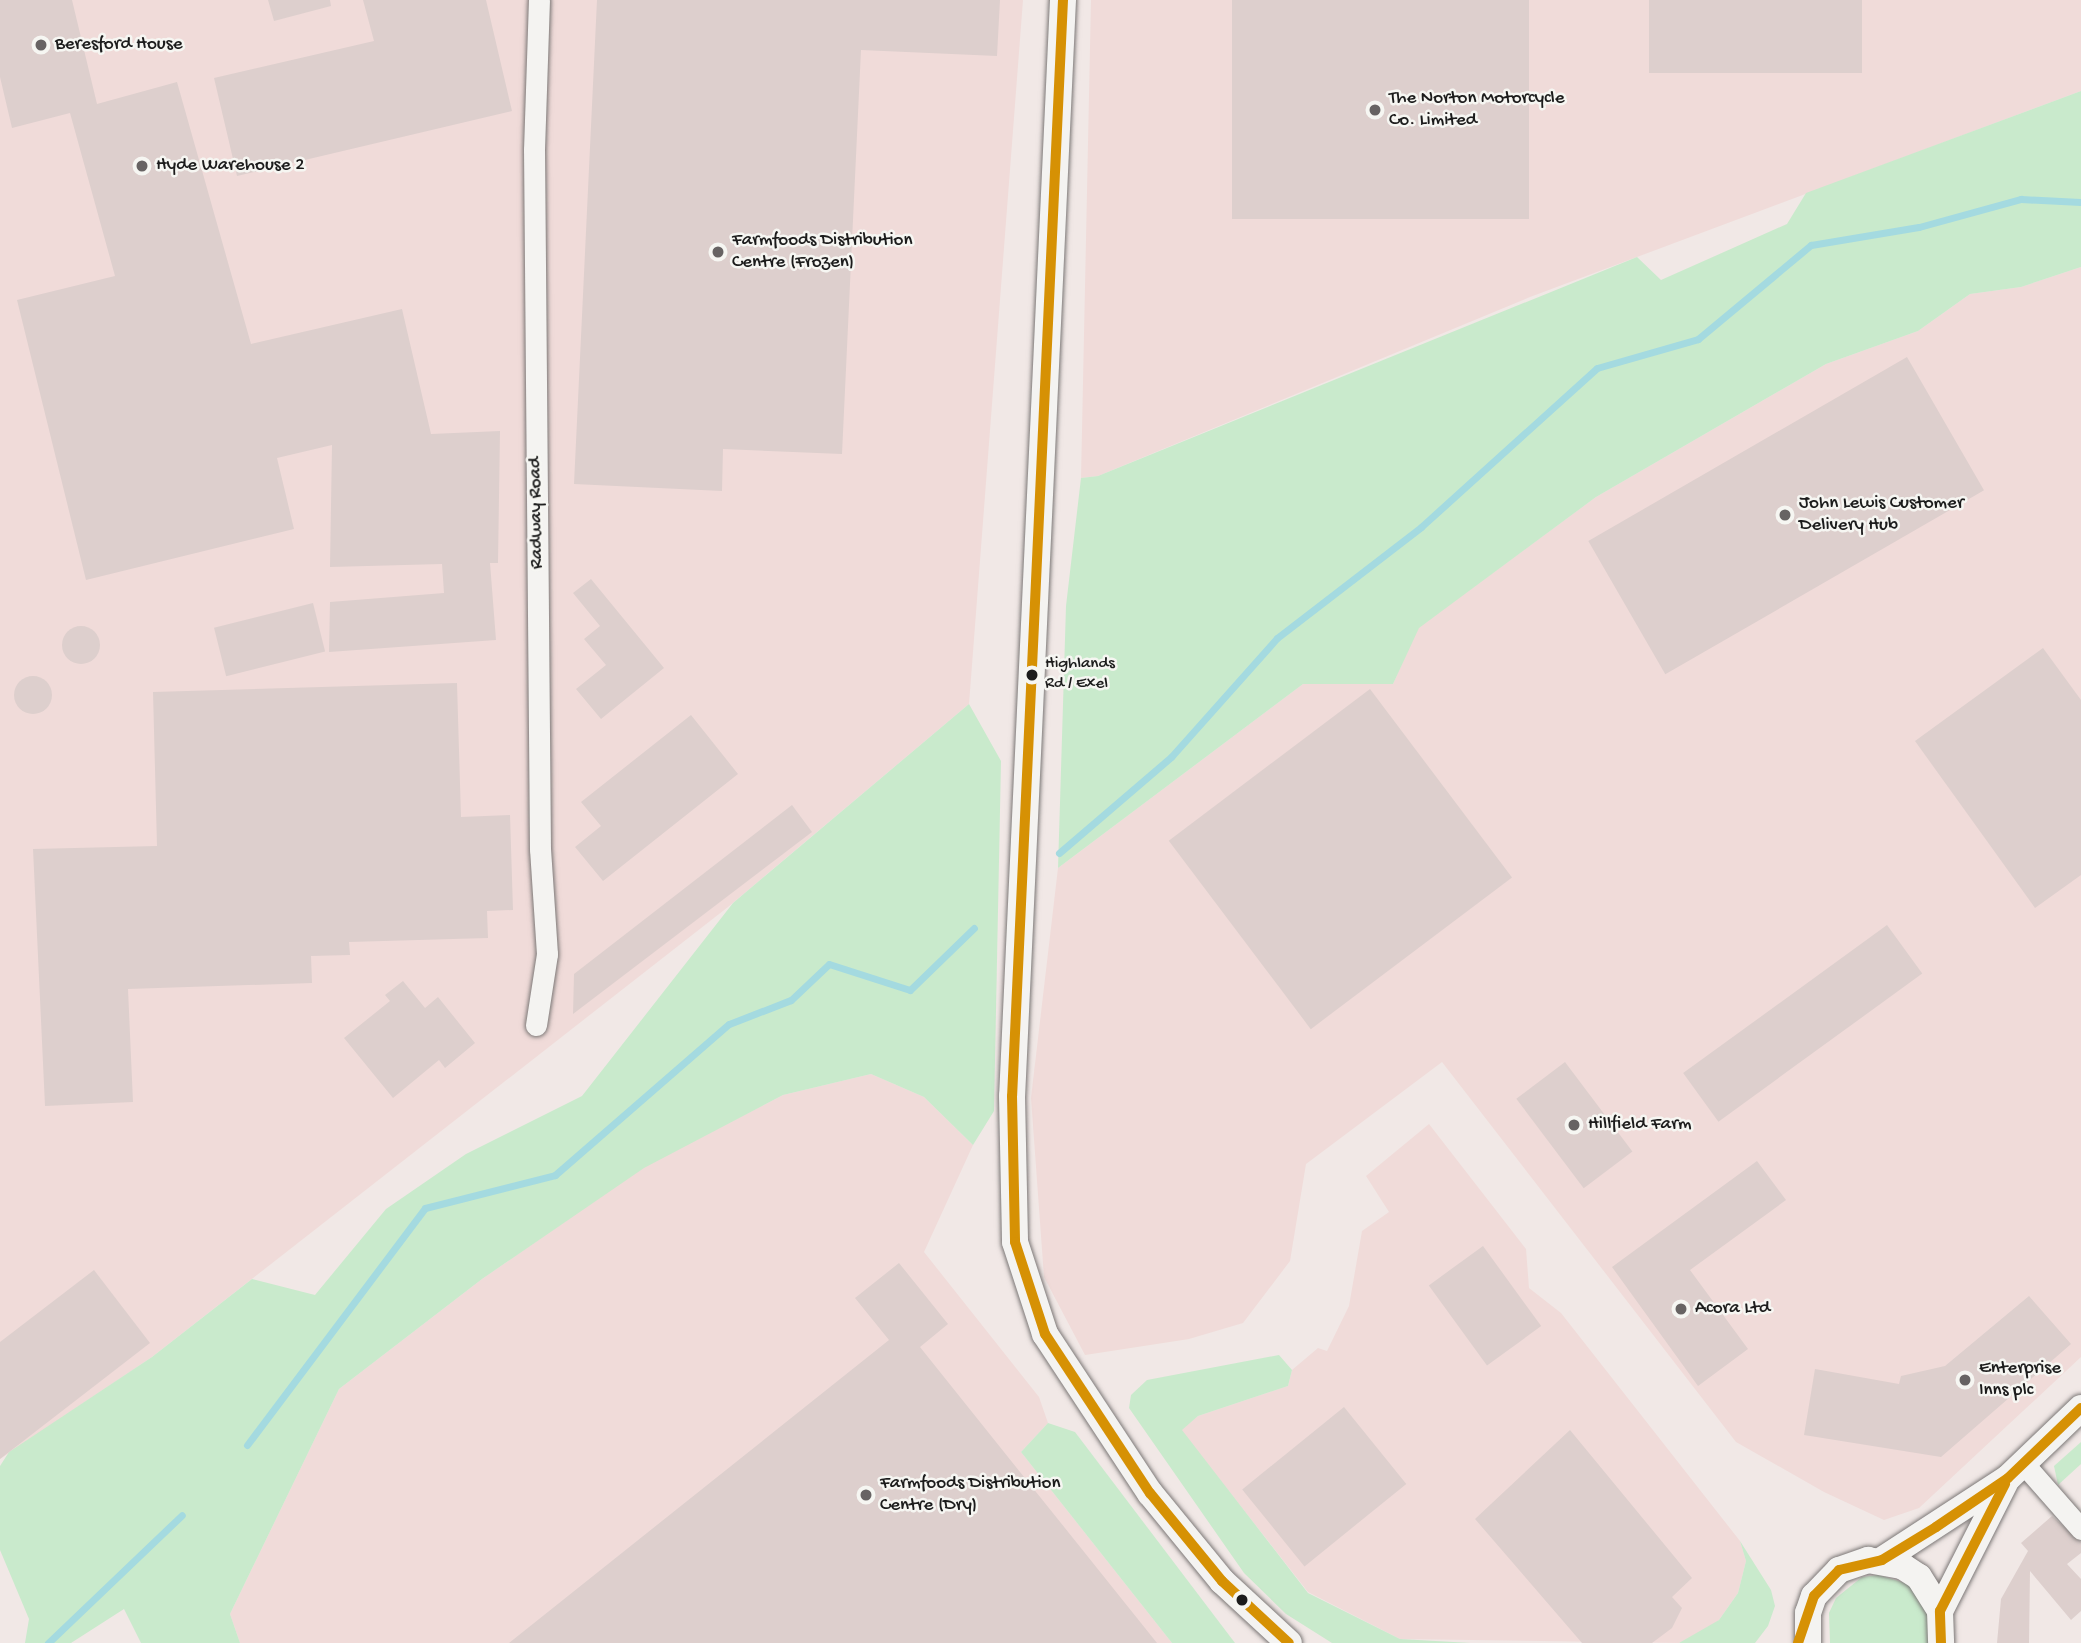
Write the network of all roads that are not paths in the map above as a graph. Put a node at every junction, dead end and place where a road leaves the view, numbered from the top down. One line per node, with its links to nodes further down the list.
1 (539, 0): 3 (street, Radway Road)
2 (1063, 0): 10 (street)
3 (537, 1025)
4 (2081, 1408): 5 (street)
5 (2016, 1471): 6 (street); 7 (street); 8 (street)
6 (2081, 1529)
7 (1882, 1560): 8 (street); 9 (street)
8 (1940, 1611): 11 (street)
9 (1804, 1640)
10 (1289, 1643)
11 (1941, 1643)

